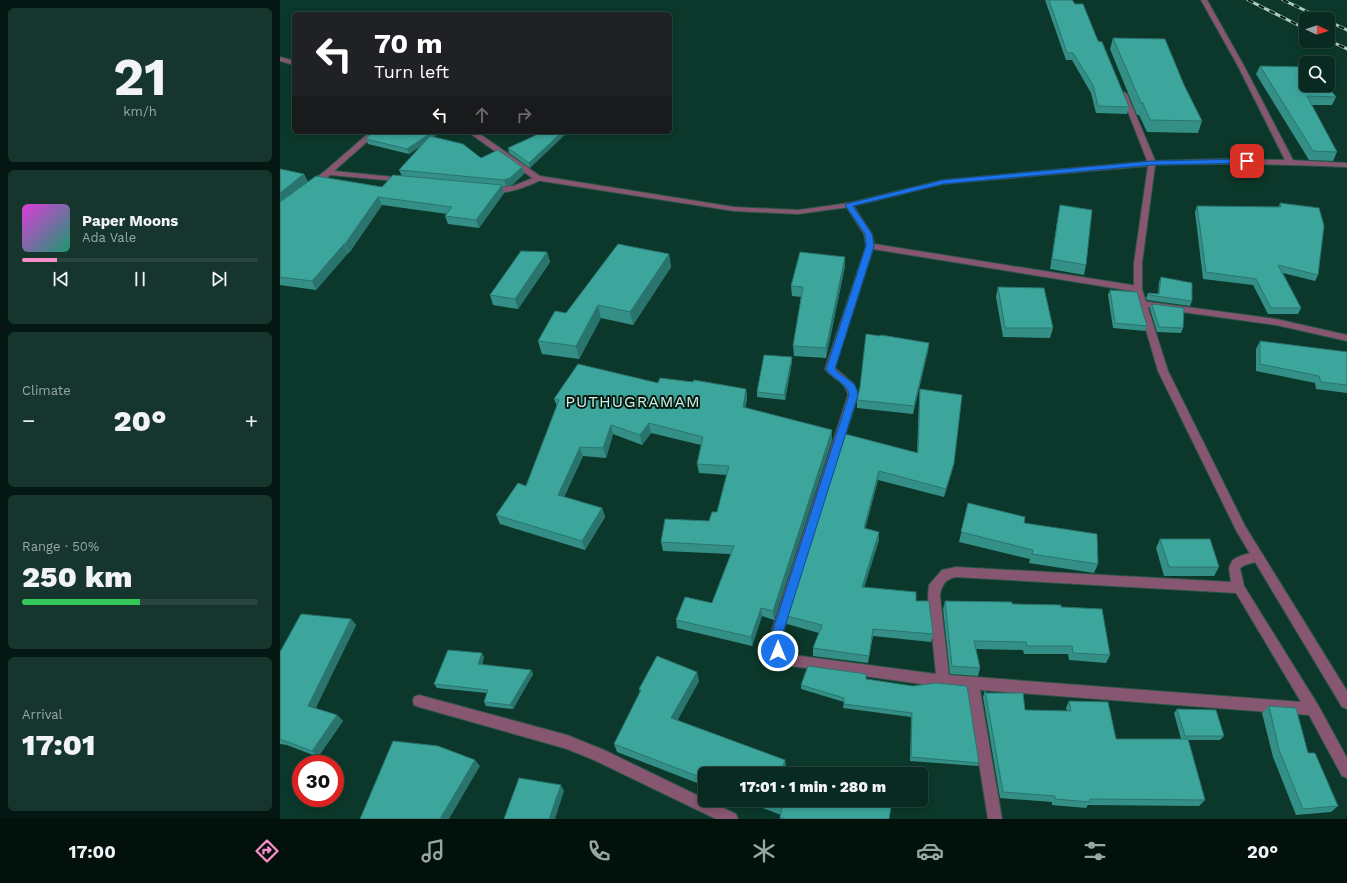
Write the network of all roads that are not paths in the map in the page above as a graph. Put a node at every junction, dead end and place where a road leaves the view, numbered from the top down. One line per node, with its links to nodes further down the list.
1 (1204, 0): 7 (street)
2 (280, 59): 3 (street)
3 (292, 62)
4 (1120, 84): 8 (street)
5 (372, 134): 10 (street)
6 (475, 134): 11 (street)
7 (1290, 162): 8 (street); 9 (street)
8 (1152, 163): 15 (street); 17 (street)
9 (1347, 165)
10 (328, 173): 12 (street); 14 (street)
11 (538, 178): 13 (street); 15 (street)
12 (413, 181)
13 (483, 188)
14 (304, 191)
15 (849, 205): 16 (street)
16 (870, 246): 17 (street); 22 (street)
17 (1138, 288): 18 (street)
18 (1142, 304): 19 (street); 20 (street)
19 (1347, 338)
20 (1258, 557): 21 (street); 25 (street)
21 (1239, 588): 22 (street); 26 (street)
22 (943, 681): 23 (street)
23 (972, 683): 26 (street); 29 (street)
24 (418, 701): 28 (street)
25 (1347, 703)
26 (1313, 709): 27 (street)
27 (1347, 771)
28 (731, 819)
29 (995, 819)

